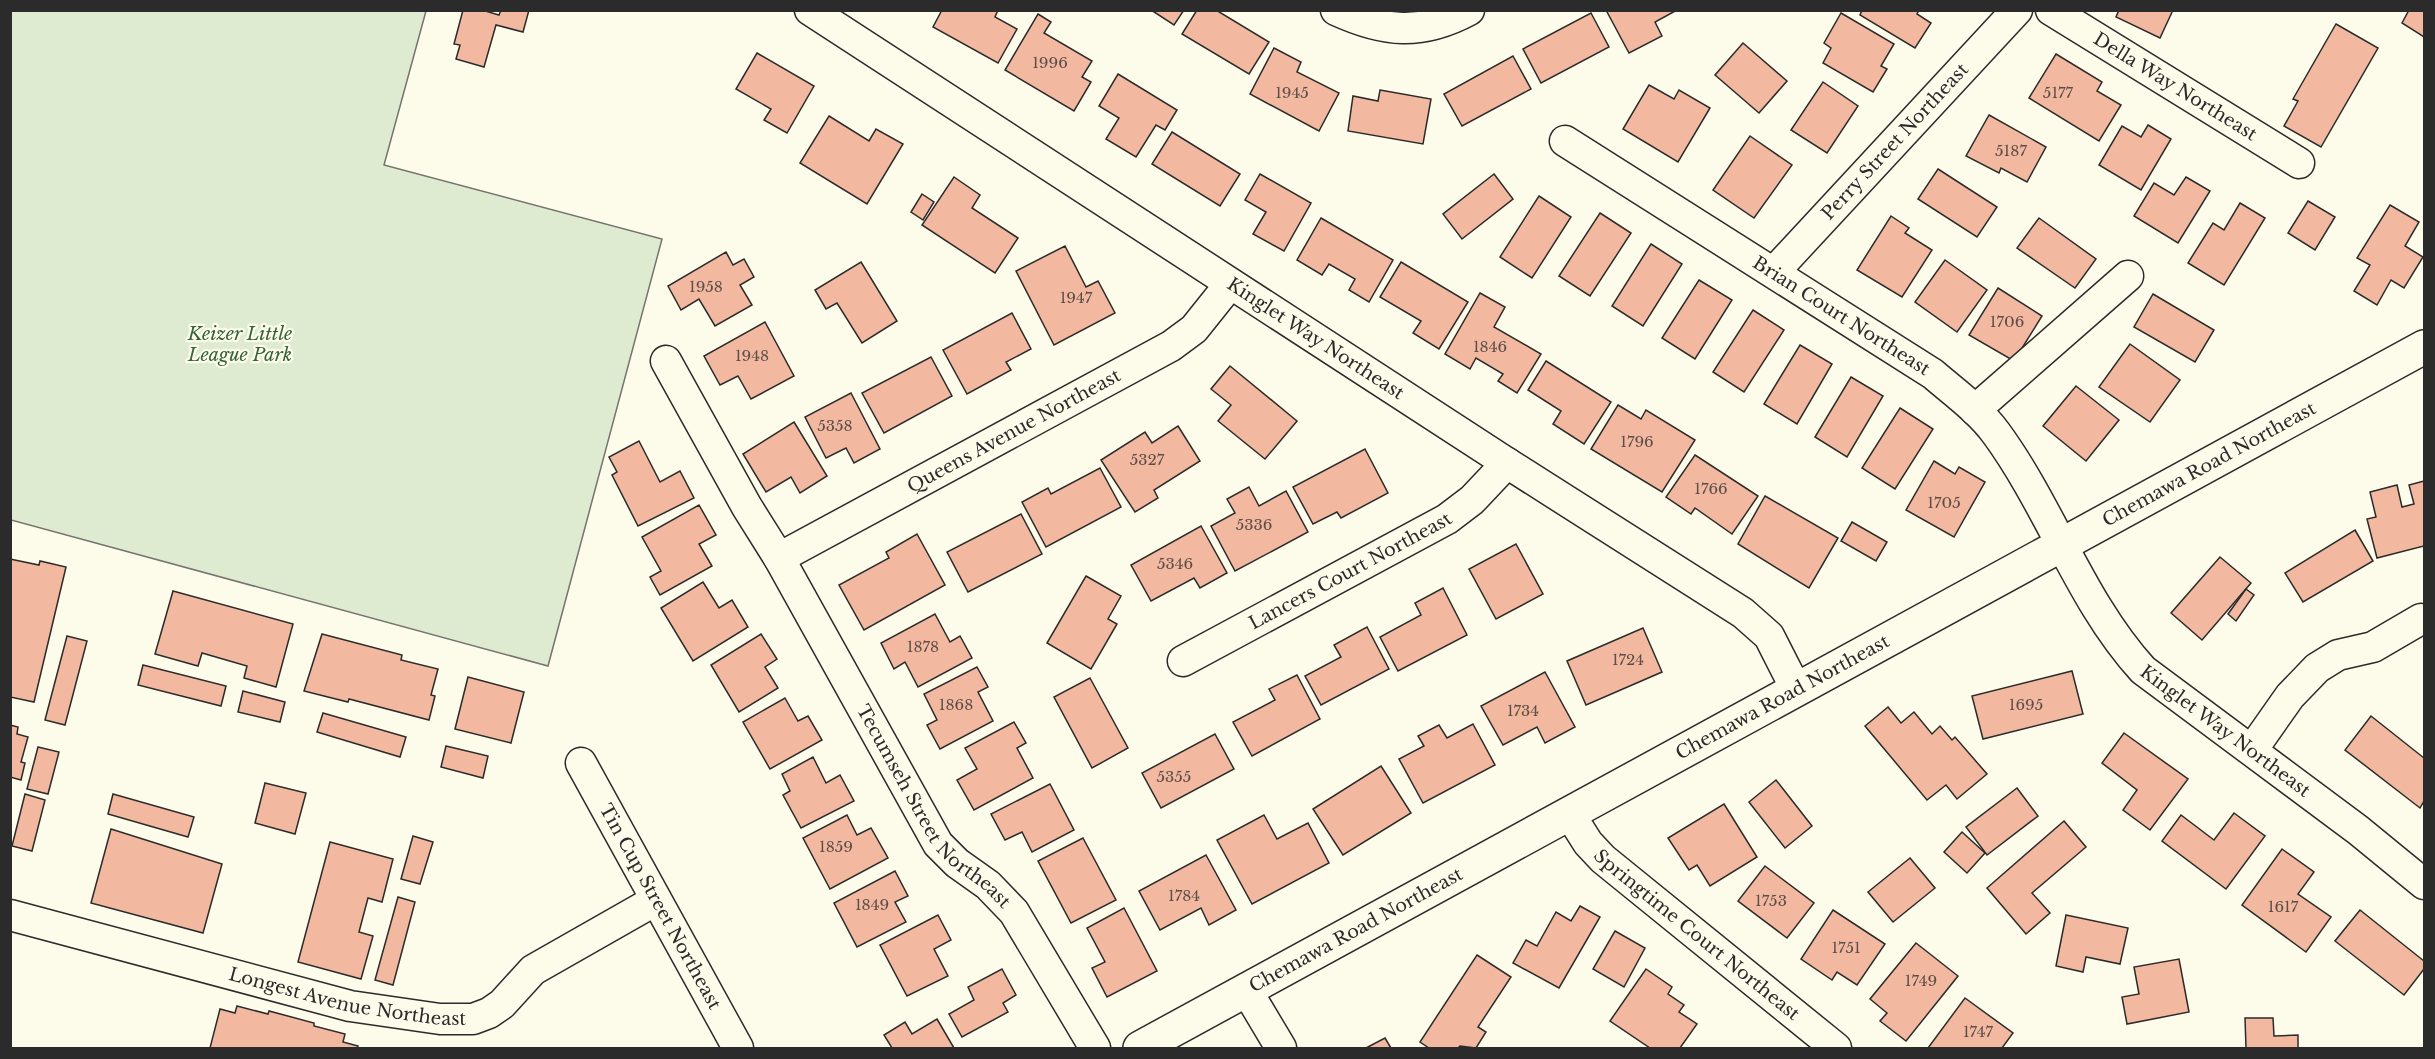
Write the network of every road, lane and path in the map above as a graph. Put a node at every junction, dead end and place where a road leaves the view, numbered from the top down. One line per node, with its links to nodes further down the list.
1 (810, 10): 10 (street, Kinglet Way Northeast)
2 (1336, 10): 3 (street)
3 (1469, 10)
4 (2017, 10): 8 (street, Perry Street Northeast)
5 (2051, 10): 7 (street, Della Way Northeast)
6 (1565, 141): 8 (street, Brian Court Northeast)
7 (2298, 163)
8 (1774, 272): 13 (street, Brian Court Northeast)
9 (2128, 276): 13 (street)
10 (1230, 284): 14 (street, Kinglet Way Northeast); 16 (street, Queens Avenue Northeast)
11 (2424, 347): 15 (main road, Chemawa Road Northeast)
12 (666, 361): 16 (street, Tecumseh Street Northeast)
13 (1975, 410): 15 (street, Brian Court Northeast)
14 (1507, 463): 18 (street, Lancers Court Northeast); 19 (street, Kinglet Way Northeast)
15 (2063, 546): 19 (main road, Chemawa Road Northeast); 20 (street, Kinglet Way Northeast)
16 (779, 558): 28 (street, Tecumseh Street Northeast)
17 (2421, 619): 20 (street)
18 (1183, 661)
19 (1796, 689): 22 (main road, Chemawa Road Northeast)
20 (2252, 750): 23 (street, Kinglet Way Northeast)
21 (580, 763): 24 (street, Tin Cup Street Northeast)
22 (1569, 813): 26 (main road, Chemawa Road Northeast); 31 (street, Springtime Court Northeast)
23 (2424, 884)
24 (656, 900): 25 (street, Longest Avenue Northeast); 27 (street, Tin Cup Street Northeast)
25 (10, 915)
26 (1247, 991): 29 (main road, Chemawa Road Northeast); 30 (street)
27 (738, 1048)
28 (1095, 1048)
29 (1140, 1048)
30 (1281, 1048)
31 (1836, 1048)

